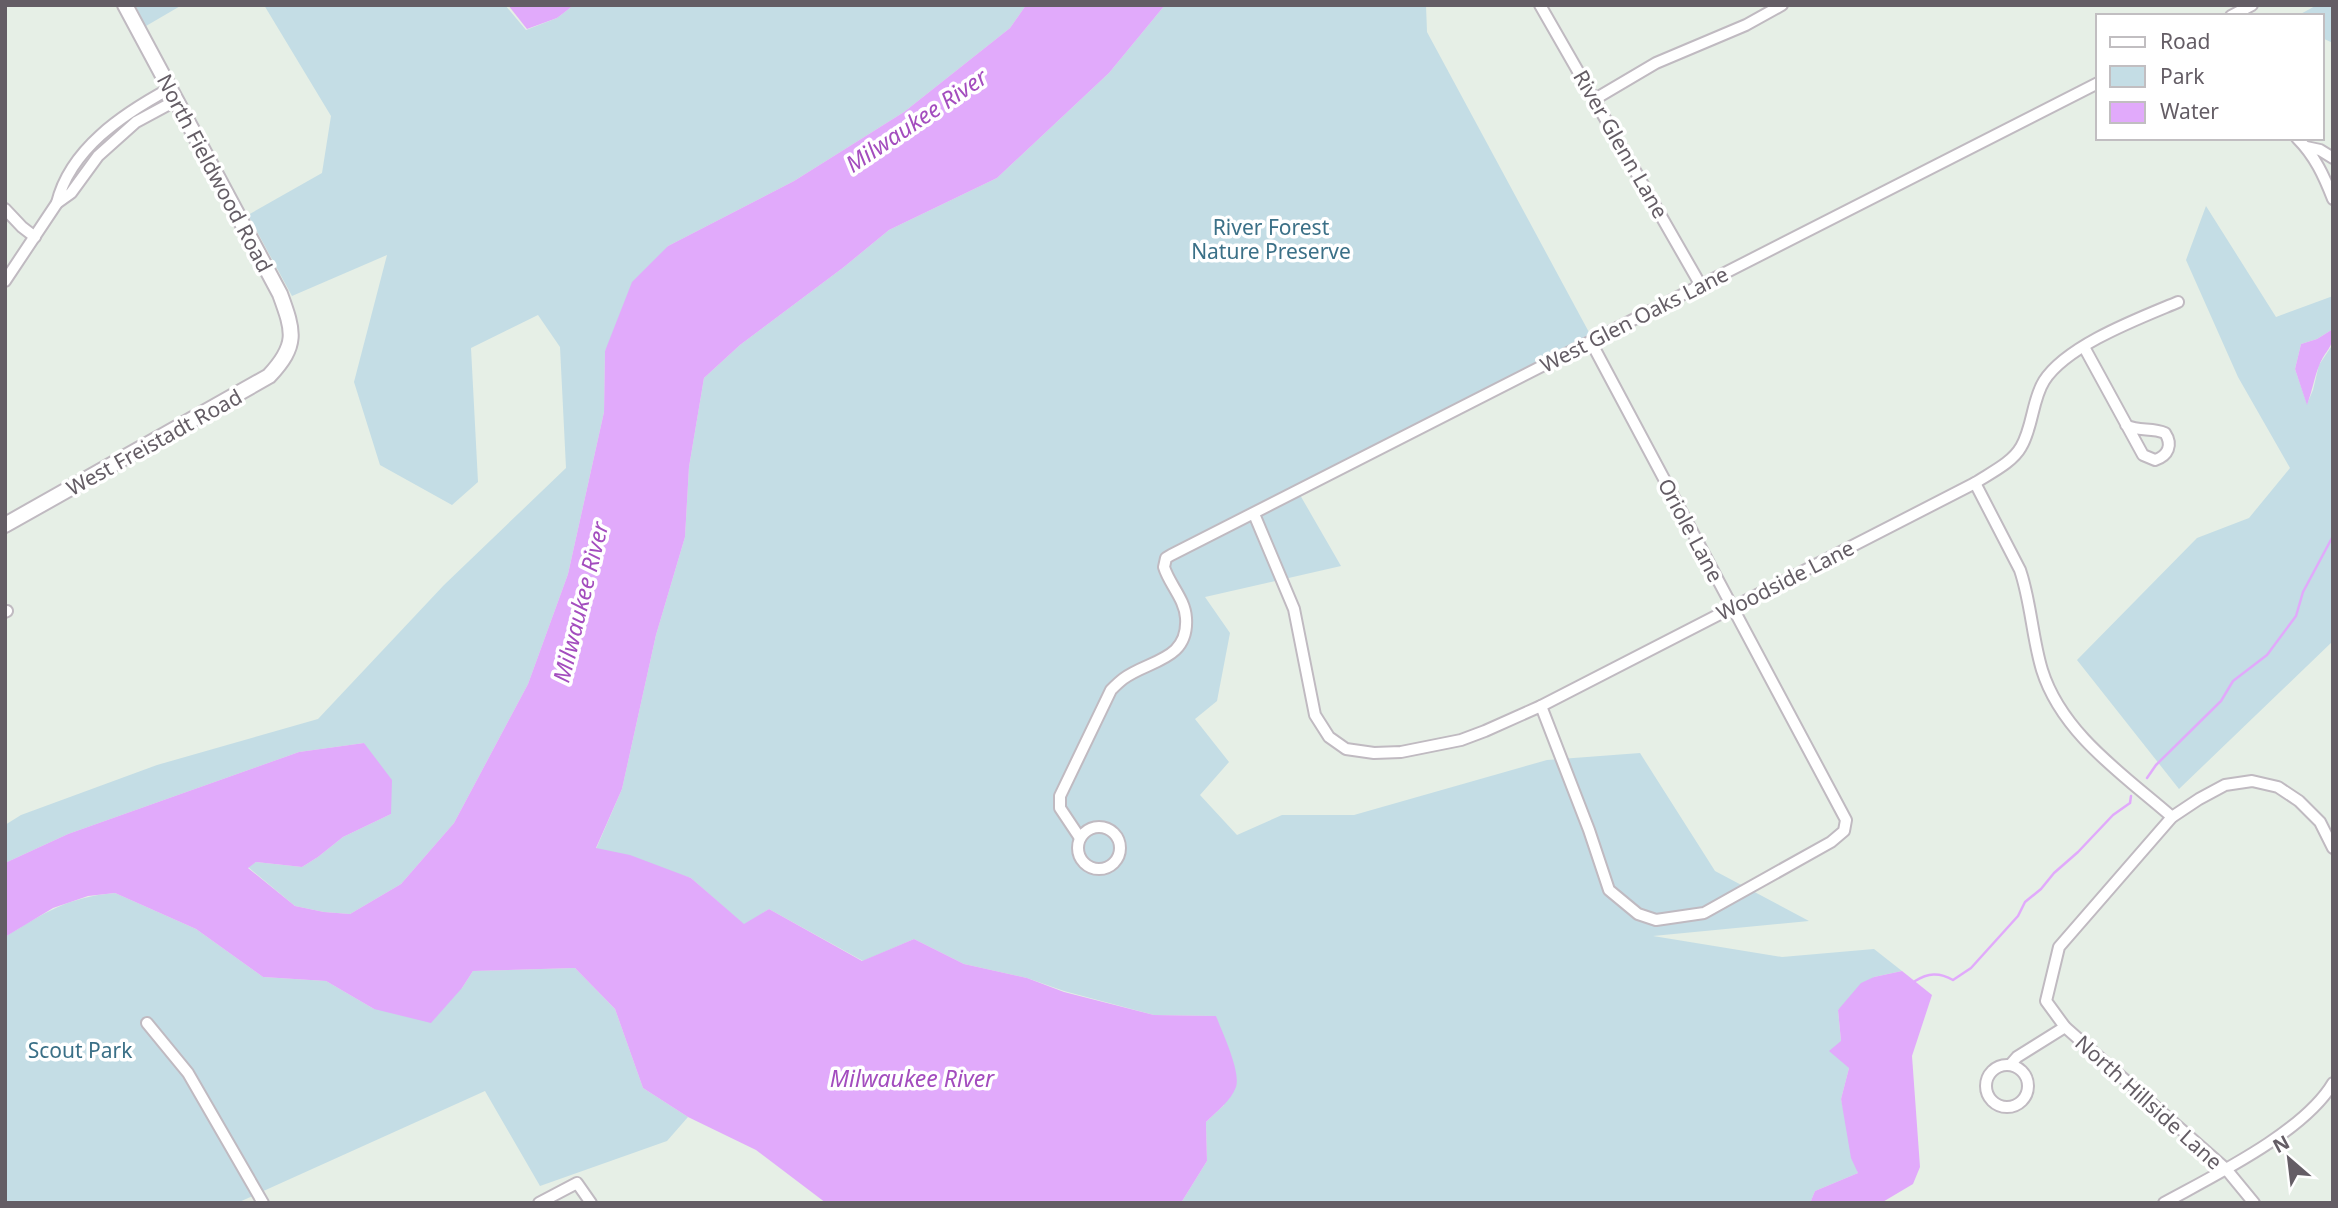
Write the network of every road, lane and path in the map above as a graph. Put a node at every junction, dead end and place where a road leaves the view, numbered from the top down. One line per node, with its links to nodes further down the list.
1 (125, 5): 7 (street, North Fieldwood Road)
2 (1540, 5): 8 (street, River Glenn Lane)
3 (1782, 5): 8 (street)
4 (2252, 5): 5 (street)
5 (2235, 14)
6 (2096, 84): 15 (street, West Glen Oaks Lane)
7 (172, 95): 13 (street); 18 (street, North Fieldwood Road)
8 (1595, 99): 15 (street, River Glenn Lane)
9 (2302, 142): 10 (street); 11 (street)
10 (2333, 158)
11 (2333, 199)
12 (5, 209): 13 (street)
13 (35, 237): 14 (street)
14 (5, 281)
15 (1700, 284): 17 (street, West Glen Oaks Lane)
16 (2178, 302): 19 (street, Woodside Lane)
17 (1591, 342): 22 (street, West Glen Oaks Lane); 24 (street, Oriole Lane)
18 (289, 344): 23 (street, West Freistadt Road)
19 (2084, 347): 20 (street); 21 (street, Woodside Lane)
20 (2126, 425)
21 (1975, 483): 24 (street, Woodside Lane); 26 (street)
22 (1254, 514): 25 (street, Woodside Lane); 27 (street, West Glen Oaks Lane)
23 (5, 525)
24 (1732, 608): 25 (street, Woodside Lane); 25 (street, Oriole Lane)
25 (1541, 706)
26 (2172, 817): 28 (street); 30 (street, North Hillside Lane)
27 (1080, 838): 27 (street)
28 (2333, 848)
29 (147, 1023): 34 (street)
30 (2065, 1027): 31 (street); 33 (street, North Hillside Lane)
31 (2010, 1065)
32 (2333, 1083): 33 (street)
33 (2226, 1169): 37 (street); 38 (street, North Hillside Lane)
34 (263, 1203)
35 (539, 1203): 36 (street)
36 (591, 1203)
37 (2164, 1203)
38 (2254, 1203)

